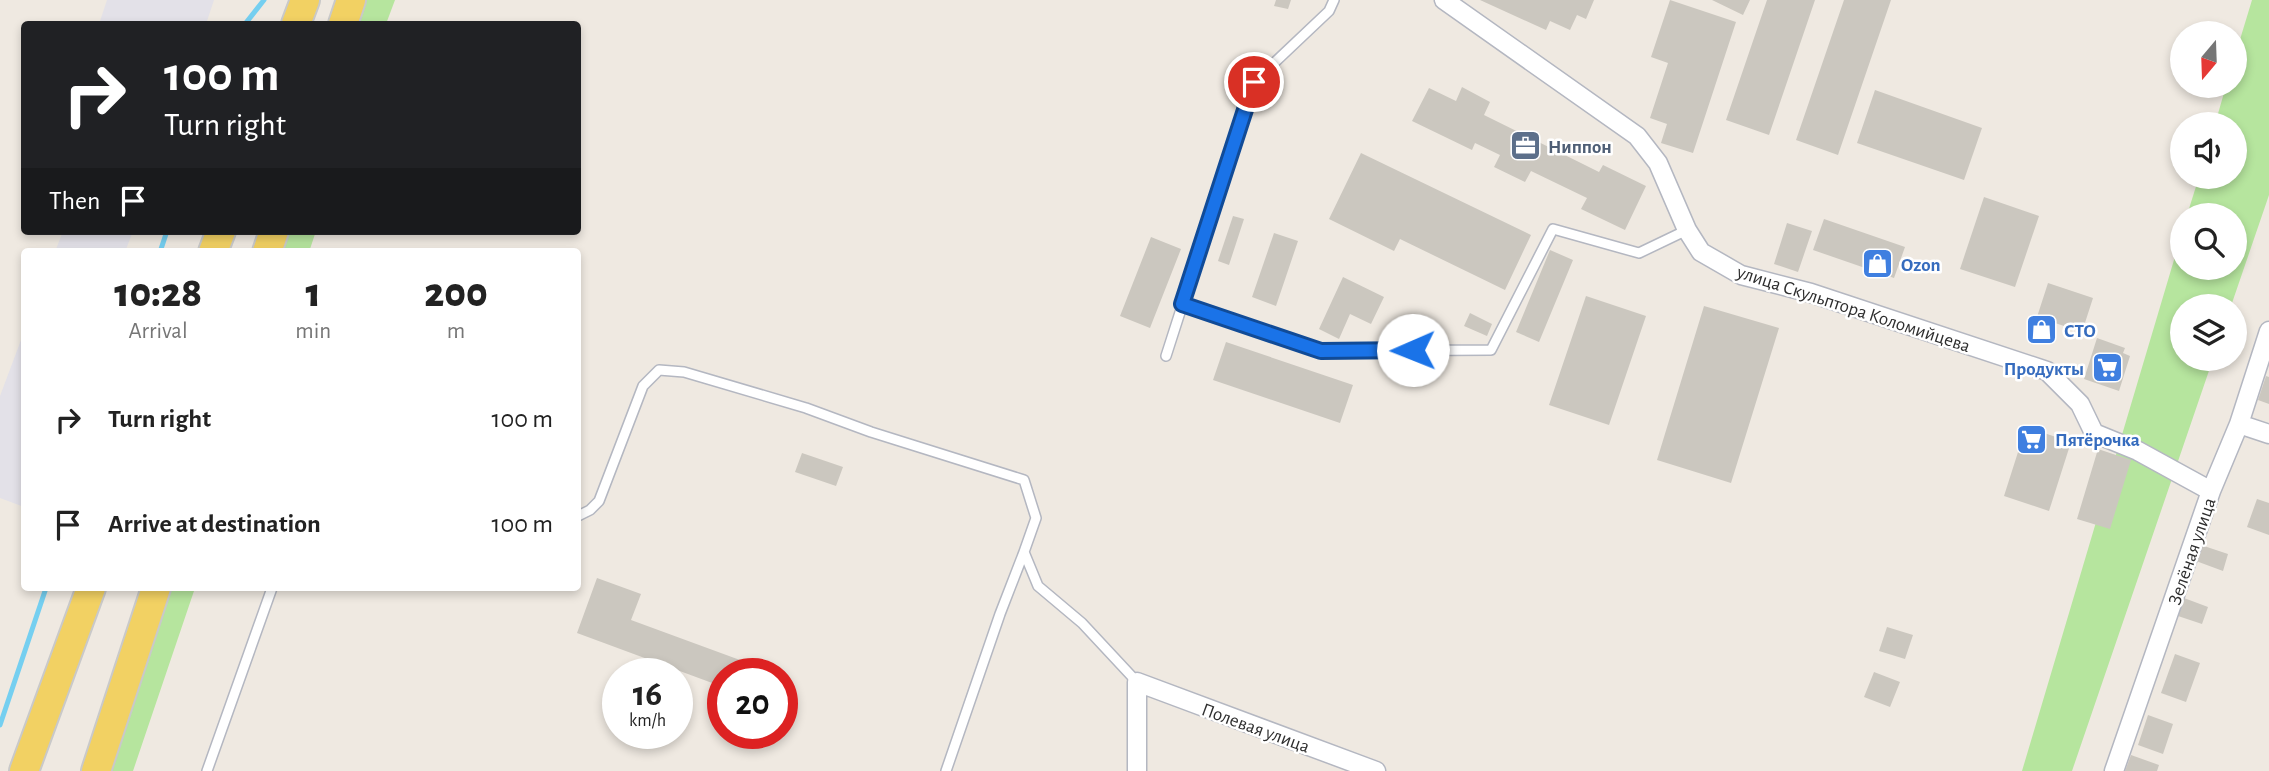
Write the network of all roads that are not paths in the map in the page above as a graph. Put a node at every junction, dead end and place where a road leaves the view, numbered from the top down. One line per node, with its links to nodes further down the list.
1 (305, 0): 5 (main road)
2 (351, 0): 6 (main road)
3 (1335, 0): 8 (lane)
4 (1444, 0): 7 (street, улица Скульптора Коломийцева)
5 (297, 21)
6 (344, 21)
7 (1687, 230): 8 (lane); 13 (street, улица Скульптора Коломийцева)
8 (1182, 304): 10 (lane)
9 (2269, 331): 11 (street, Зелёная улица)
10 (1166, 356)
11 (2239, 424): 12 (street); 13 (street, Зелёная улица)
12 (2269, 434)
13 (2211, 491): 28 (street, Зелёная улица)
14 (581, 514): 15 (lane)
15 (1024, 552): 20 (lane); 25 (lane)
16 (89, 591): 22 (main road)
17 (155, 591): 21 (main road)
18 (164, 591): 21 (lane)
19 (271, 591): 24 (lane)
20 (1137, 682): 26 (street); 27 (street, Полевая улица)
21 (120, 700): 23 (main road)
22 (24, 771)
23 (96, 771)
24 (208, 771)
25 (946, 771)
26 (1137, 771)
27 (1376, 771)
28 (2114, 771)

